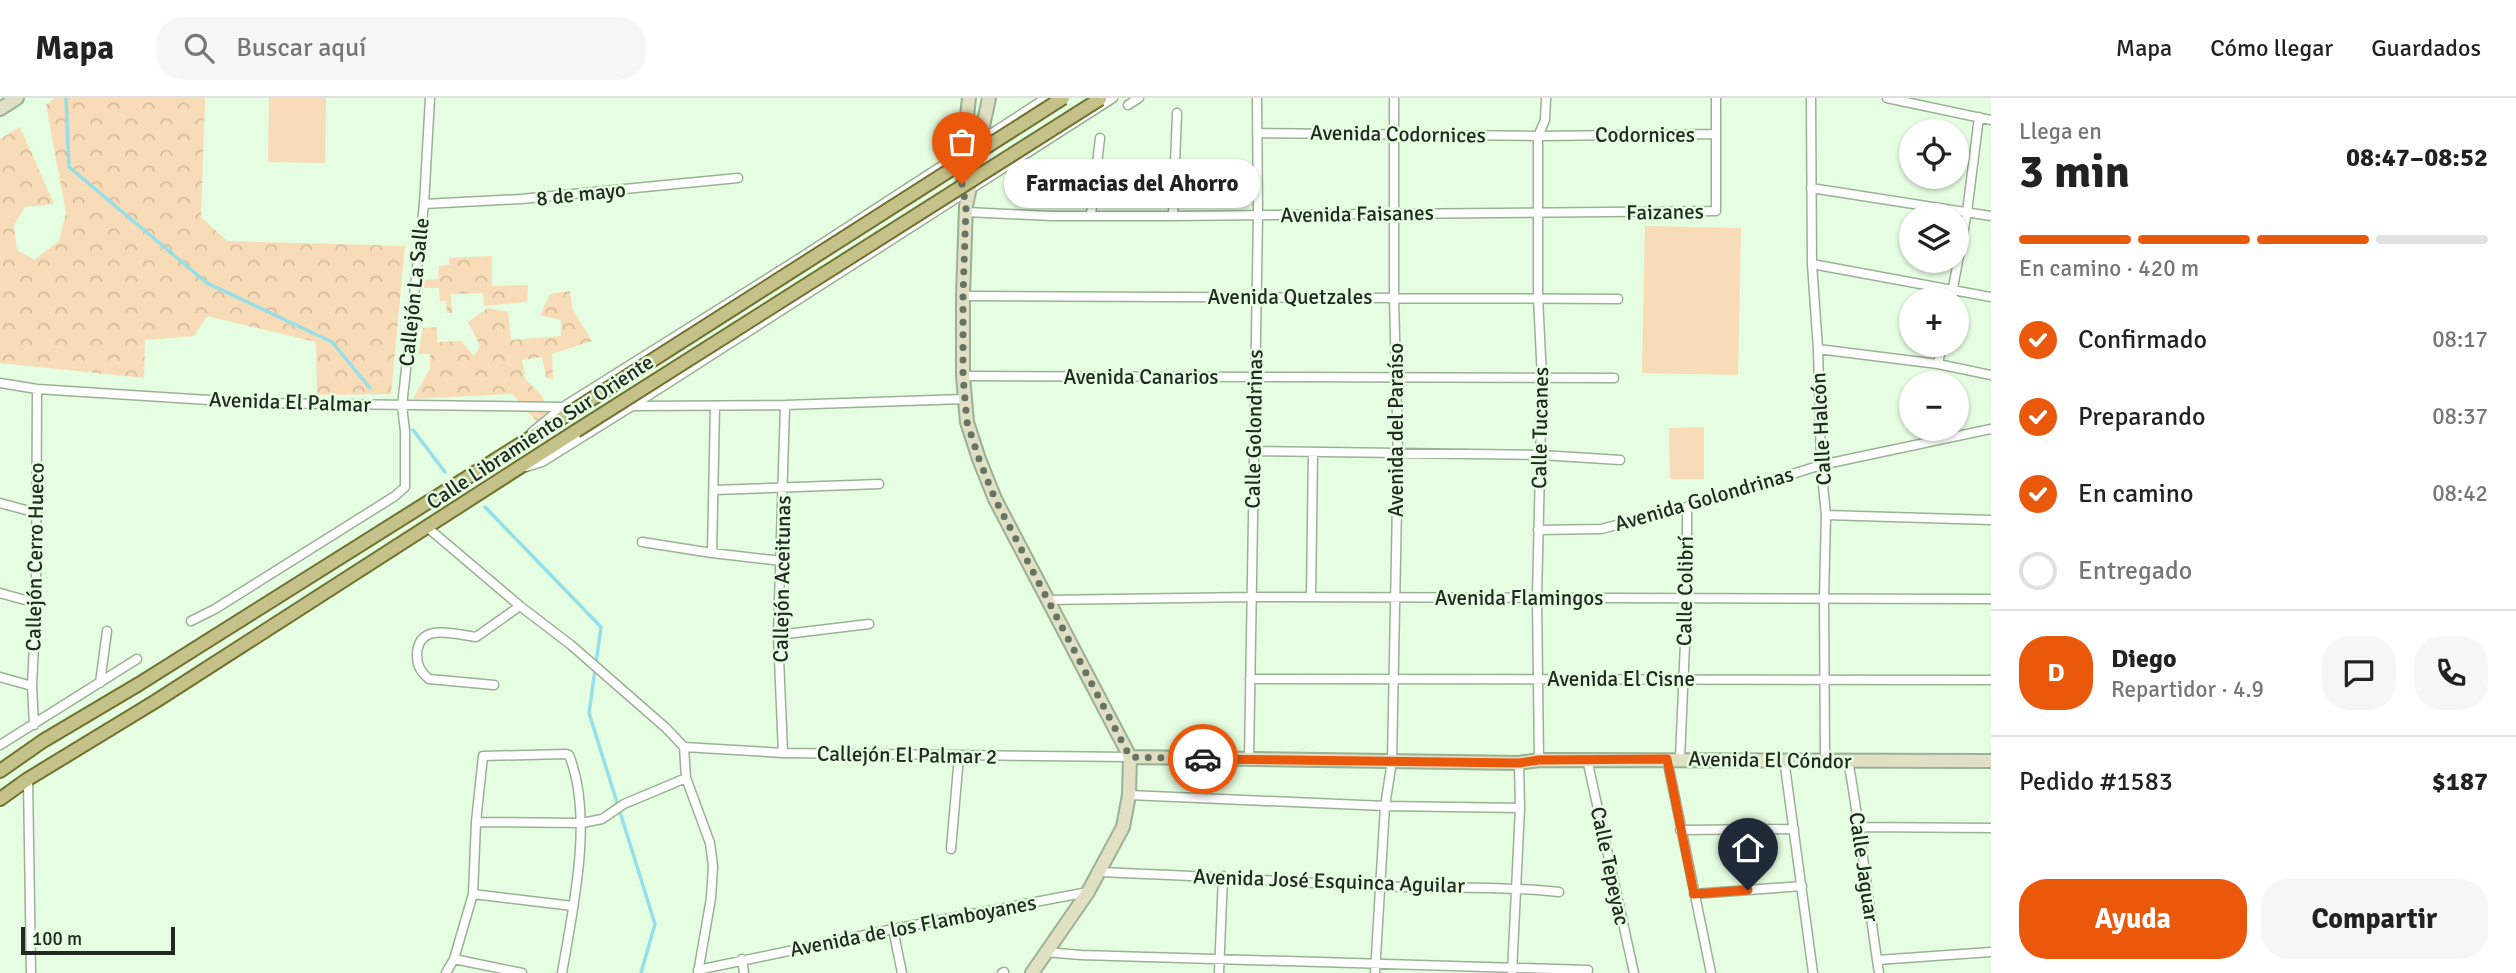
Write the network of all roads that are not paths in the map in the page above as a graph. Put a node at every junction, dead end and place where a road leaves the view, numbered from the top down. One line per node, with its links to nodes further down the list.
1 (17, 98): 17 (street)
2 (430, 98): 33 (street, Callejón La Salle)
3 (969, 98): 27 (street)
4 (989, 98): 25 (street)
5 (1046, 98): 25 (street)
6 (1063, 98): 68 (main road, Calle Libramiento Sur Oriente, bridge)
7 (1101, 98): 76 (main road, Calle Libramiento Sur Oriente, bridge)
8 (1113, 98): 30 (street)
9 (1139, 98): 16 (street)
10 (1257, 98): 21 (street, Calle Golondrinas)
11 (1394, 98): 22 (street, Avenida del Paraíso)
12 (1546, 98): 24 (street, Calle Tucanes)
13 (1716, 98): 23 (street, Codornices)
14 (1811, 98): 29 (street, Calle Halcón)
15 (1888, 98): 19 (street)
16 (1128, 105)
17 (0, 109)
18 (1177, 113): 39 (street)
19 (1979, 117): 20 (street); 32 (street)
20 (1991, 120)
21 (1257, 133): 22 (street, Avenida Codornices); 38 (street, Calle Golondrinas)
22 (1394, 133): 24 (street, Avenida Codornices); 35 (street, Avenida del Paraíso)
23 (1716, 134): 24 (street, Codornices); 36 (street, Faizanes)
24 (1538, 136): 36 (street, Calle Tucanes)
25 (982, 138): 27 (street); 30 (street)
26 (1100, 138): 37 (street)
27 (963, 151): 30 (street); 68 (street)
28 (738, 178): 33 (street, 8 de mayo)
29 (1811, 188): 31 (street); 41 (street, Calle Halcón)
30 (967, 195): 37 (street, Avenida Faisanes); 44 (street); 65 (street)
31 (1908, 203)
32 (1968, 203)
33 (424, 204): 64 (street, Callejón La Salle)
34 (1969, 212): 40 (street)
35 (1395, 213): 36 (street, Avenida Faisanes); 38 (street, Avenida Faisanes); 45 (street, Avenida del Paraíso)
36 (1538, 214): 46 (street, Calle Tucanes)
37 (1091, 215): 39 (street, Avenida Faisanes)
38 (1258, 215): 39 (street, Avenida Faisanes); 48 (street, Calle Golondrinas)
39 (1173, 216)
40 (1991, 216)
41 (1812, 264): 42 (street); 50 (street, Calle Halcón)
42 (1942, 287)
43 (1969, 292): 47 (street)
44 (963, 296): 48 (street, Avenida Quetzales); 54 (street)
45 (1394, 296): 46 (street, Avenida Quetzales); 48 (street, Avenida Quetzales); 58 (street, Avenida del Paraíso)
46 (1538, 297): 49 (street, Avenida Quetzales); 56 (street, Calle Tucanes)
47 (1991, 297)
48 (1256, 298): 55 (street, Calle Golondrinas)
49 (1618, 299)
50 (1818, 349): 52 (street); 75 (street, Calle Halcón)
51 (1939, 357): 52 (street)
52 (1938, 364): 53 (street)
53 (1991, 375)
54 (963, 376): 55 (street, Avenida Canarios); 61 (street)
55 (1256, 377): 58 (street, Avenida Canarios); 70 (street, Calle Golondrinas)
56 (1542, 378): 57 (street, Avenida Canarios); 58 (street, Avenida Canarios); 73 (street, Calle Tucanes)
57 (1614, 378)
58 (1396, 379): 72 (street, Avenida del Paraíso)
59 (0, 383): 60 (street, Avenida El Palmar)
60 (37, 389): 64 (street, Avenida El Palmar); 82 (street, Callejón Cerro Hueco)
61 (964, 399): 63 (street); 98 (street)
62 (609, 404): 65 (street)
63 (785, 405): 66 (street); 78 (street, Callejón Aceitunas)
64 (398, 406): 68 (street, Avenida El Palmar); 101 (street, Callejón La Salle)
65 (632, 406): 66 (street); 76 (street)
66 (715, 406): 79 (street)
67 (580, 407): 68 (street, Avenida El Palmar)
68 (564, 411): 132 (main road, Calle Libramiento Sur Oriente)
69 (1991, 429): 75 (street, Avenida Golondrinas)
70 (1252, 451): 71 (street); 91 (street, Calle Golondrinas)
71 (1313, 453): 72 (street); 92 (street)
72 (1398, 454): 73 (street); 94 (street, Avenida del Paraíso)
73 (1541, 456): 74 (street); 86 (street, Calle Tucanes)
74 (1620, 460)
75 (1821, 465): 81 (street, Avenida Golondrinas); 83 (street, Calle Halcón)
76 (517, 470): 85 (main road, Calle Libramiento Sur Oriente)
77 (879, 484): 78 (street)
78 (784, 486): 79 (street); 89 (street, Callejón Aceitunas)
79 (714, 490): 88 (street)
80 (0, 503): 82 (street)
81 (1687, 507): 86 (street, Avenida Golondrinas); 93 (street, Calle Colibrí)
82 (37, 513): 99 (street, Callejón Cerro Hueco)
83 (1826, 515): 84 (street); 95 (street, Calle Halcón)
84 (1991, 520)
85 (428, 528): 100 (street); 134 (main road, Calle Libramiento Sur Oriente)
86 (1538, 530): 96 (street, Calle Tucanes)
87 (642, 542): 88 (street)
88 (712, 554): 89 (street)
89 (782, 561): 104 (street, Callejón Aceitunas)
90 (0, 593): 99 (street)
91 (1252, 597): 92 (street, Avenida Flamingos); 98 (street, Avenida Flamingos); 107 (street, Calle Golondrinas)
92 (1311, 597): 94 (street, Avenida Flamingos)
93 (1687, 597): 95 (street, Avenida Flamingos); 96 (street, Avenida Flamingos); 109 (street, Calle Colibrí)
94 (1395, 598): 96 (street, Avenida Flamingos); 111 (street, Avenida del Paraíso)
95 (1824, 598): 97 (street, Avenida Flamingos); 110 (street, Calle Halcón)
96 (1537, 599): 108 (street, Calle Tucanes)
97 (1991, 599)
98 (1047, 600): 121 (street)
99 (36, 603): 115 (street, Callejón Cerro Hueco)
100 (520, 606): 114 (street); 118 (street)
101 (191, 621)
102 (869, 624): 104 (street)
103 (107, 631): 113 (street)
104 (778, 635): 119 (street, Callejón Aceitunas)
105 (137, 659): 113 (street)
106 (0, 677): 115 (street)
107 (1250, 679): 111 (street, Avenida El Cisne); 125 (street, Calle Golondrinas)
108 (1538, 679): 109 (street, Avenida El Cisne); 111 (street, Avenida El Cisne); 126 (street, Calle Tucanes)
109 (1683, 679): 110 (street, Avenida El Cisne); 123 (street, Calle Colibrí)
110 (1825, 679): 112 (street, Avenida El Cisne); 127 (street, Calle Halcón)
111 (1393, 680): 129 (street, Avenida del Paraíso)
112 (1991, 680)
113 (100, 683): 116 (street)
114 (494, 685)
115 (32, 686): 116 (street, Callejón Cerro Hueco)
116 (34, 725): 117 (street)
117 (0, 745)
118 (684, 747): 119 (street, Callejón El Palmar 2); 133 (street)
119 (783, 753): 120 (street, Callejón El Palmar 2)
120 (959, 756): 121 (street, Callejón El Palmar 2); 145 (street)
121 (1130, 757): 125 (street, Avenida El Cóndor); 135 (street)
122 (1587, 759): 123 (street, Avenida El Cóndor); 126 (street, Avenida El Cóndor); 175 (street, Calle Tepeyac)
123 (1674, 759): 124 (street, Avenida El Cóndor); 144 (street, Calle Colibrí)
124 (1784, 759): 127 (street, Avenida El Cóndor); 143 (street)
125 (1249, 760): 129 (street, Avenida El Cóndor)
126 (1539, 760): 131 (street, Avenida El Cóndor)
127 (1825, 760): 128 (street, Avenida El Cóndor)
128 (1848, 760): 130 (street, Avenida El Cóndor); 141 (street, Calle Jaguar)
129 (1392, 761): 131 (street, Avenida El Cóndor); 137 (street, Avenida del Paraíso)
130 (1991, 761)
131 (1519, 763): 138 (street)
132 (0, 771)
133 (686, 778): 140 (street); 165 (street)
134 (27, 779): 136 (main road, Calle Libramiento Sur Oriente); 167 (street)
135 (1129, 795): 137 (street); 146 (street)
136 (0, 799)
137 (1385, 806): 138 (street); 148 (street, Avenida del Paraíso)
138 (1520, 808): 150 (street)
139 (476, 822): 140 (street); 140 (street); 153 (street)
140 (582, 823): 155 (street)
141 (1860, 827): 142 (street); 162 (street, Calle Jaguar)
142 (1991, 828)
143 (1794, 829): 144 (street); 149 (street)
144 (1680, 830): 154 (street, Calle Colibrí)
145 (951, 849)
146 (1098, 872): 147 (street, Avenida José Esquinca Aguilar); 151 (street)
147 (1223, 876): 148 (street, Avenida José Esquinca Aguilar); 159 (street)
148 (1379, 886): 150 (street, Avenida José Esquinca Aguilar); 163 (street, Avenida del Paraíso)
149 (1802, 886): 154 (street); 177 (street)
150 (1515, 887): 152 (street, Avenida José Esquinca Aguilar); 166 (street)
151 (1088, 892): 156 (street, Avenida de los Flamboyanes); 157 (street)
152 (1559, 892)
153 (473, 894): 155 (street); 160 (street)
154 (1694, 894): 176 (street, Calle Colibrí)
155 (573, 906): 170 (street)
156 (894, 929): 161 (street, Avenida de los Flamboyanes); 172 (street)
157 (1045, 952): 159 (street); 173 (street)
158 (1991, 952): 162 (street)
159 (1220, 957): 163 (street); 174 (street)
160 (454, 959): 168 (street); 169 (street)
161 (742, 959): 165 (street, Avenida de los Flamboyanes); 171 (street)
162 (1877, 960): 178 (street, Calle Jaguar)
163 (1375, 969): 166 (street)
164 (1588, 970): 166 (street)
165 (698, 971)
166 (1512, 971)
167 (31, 973)
168 (446, 973)
169 (522, 973)
170 (562, 973)
171 (744, 973)
172 (902, 973)
173 (1032, 973)
174 (1219, 973)
175 (1634, 973)
176 (1711, 973)
177 (1813, 973)
178 (1879, 973)

